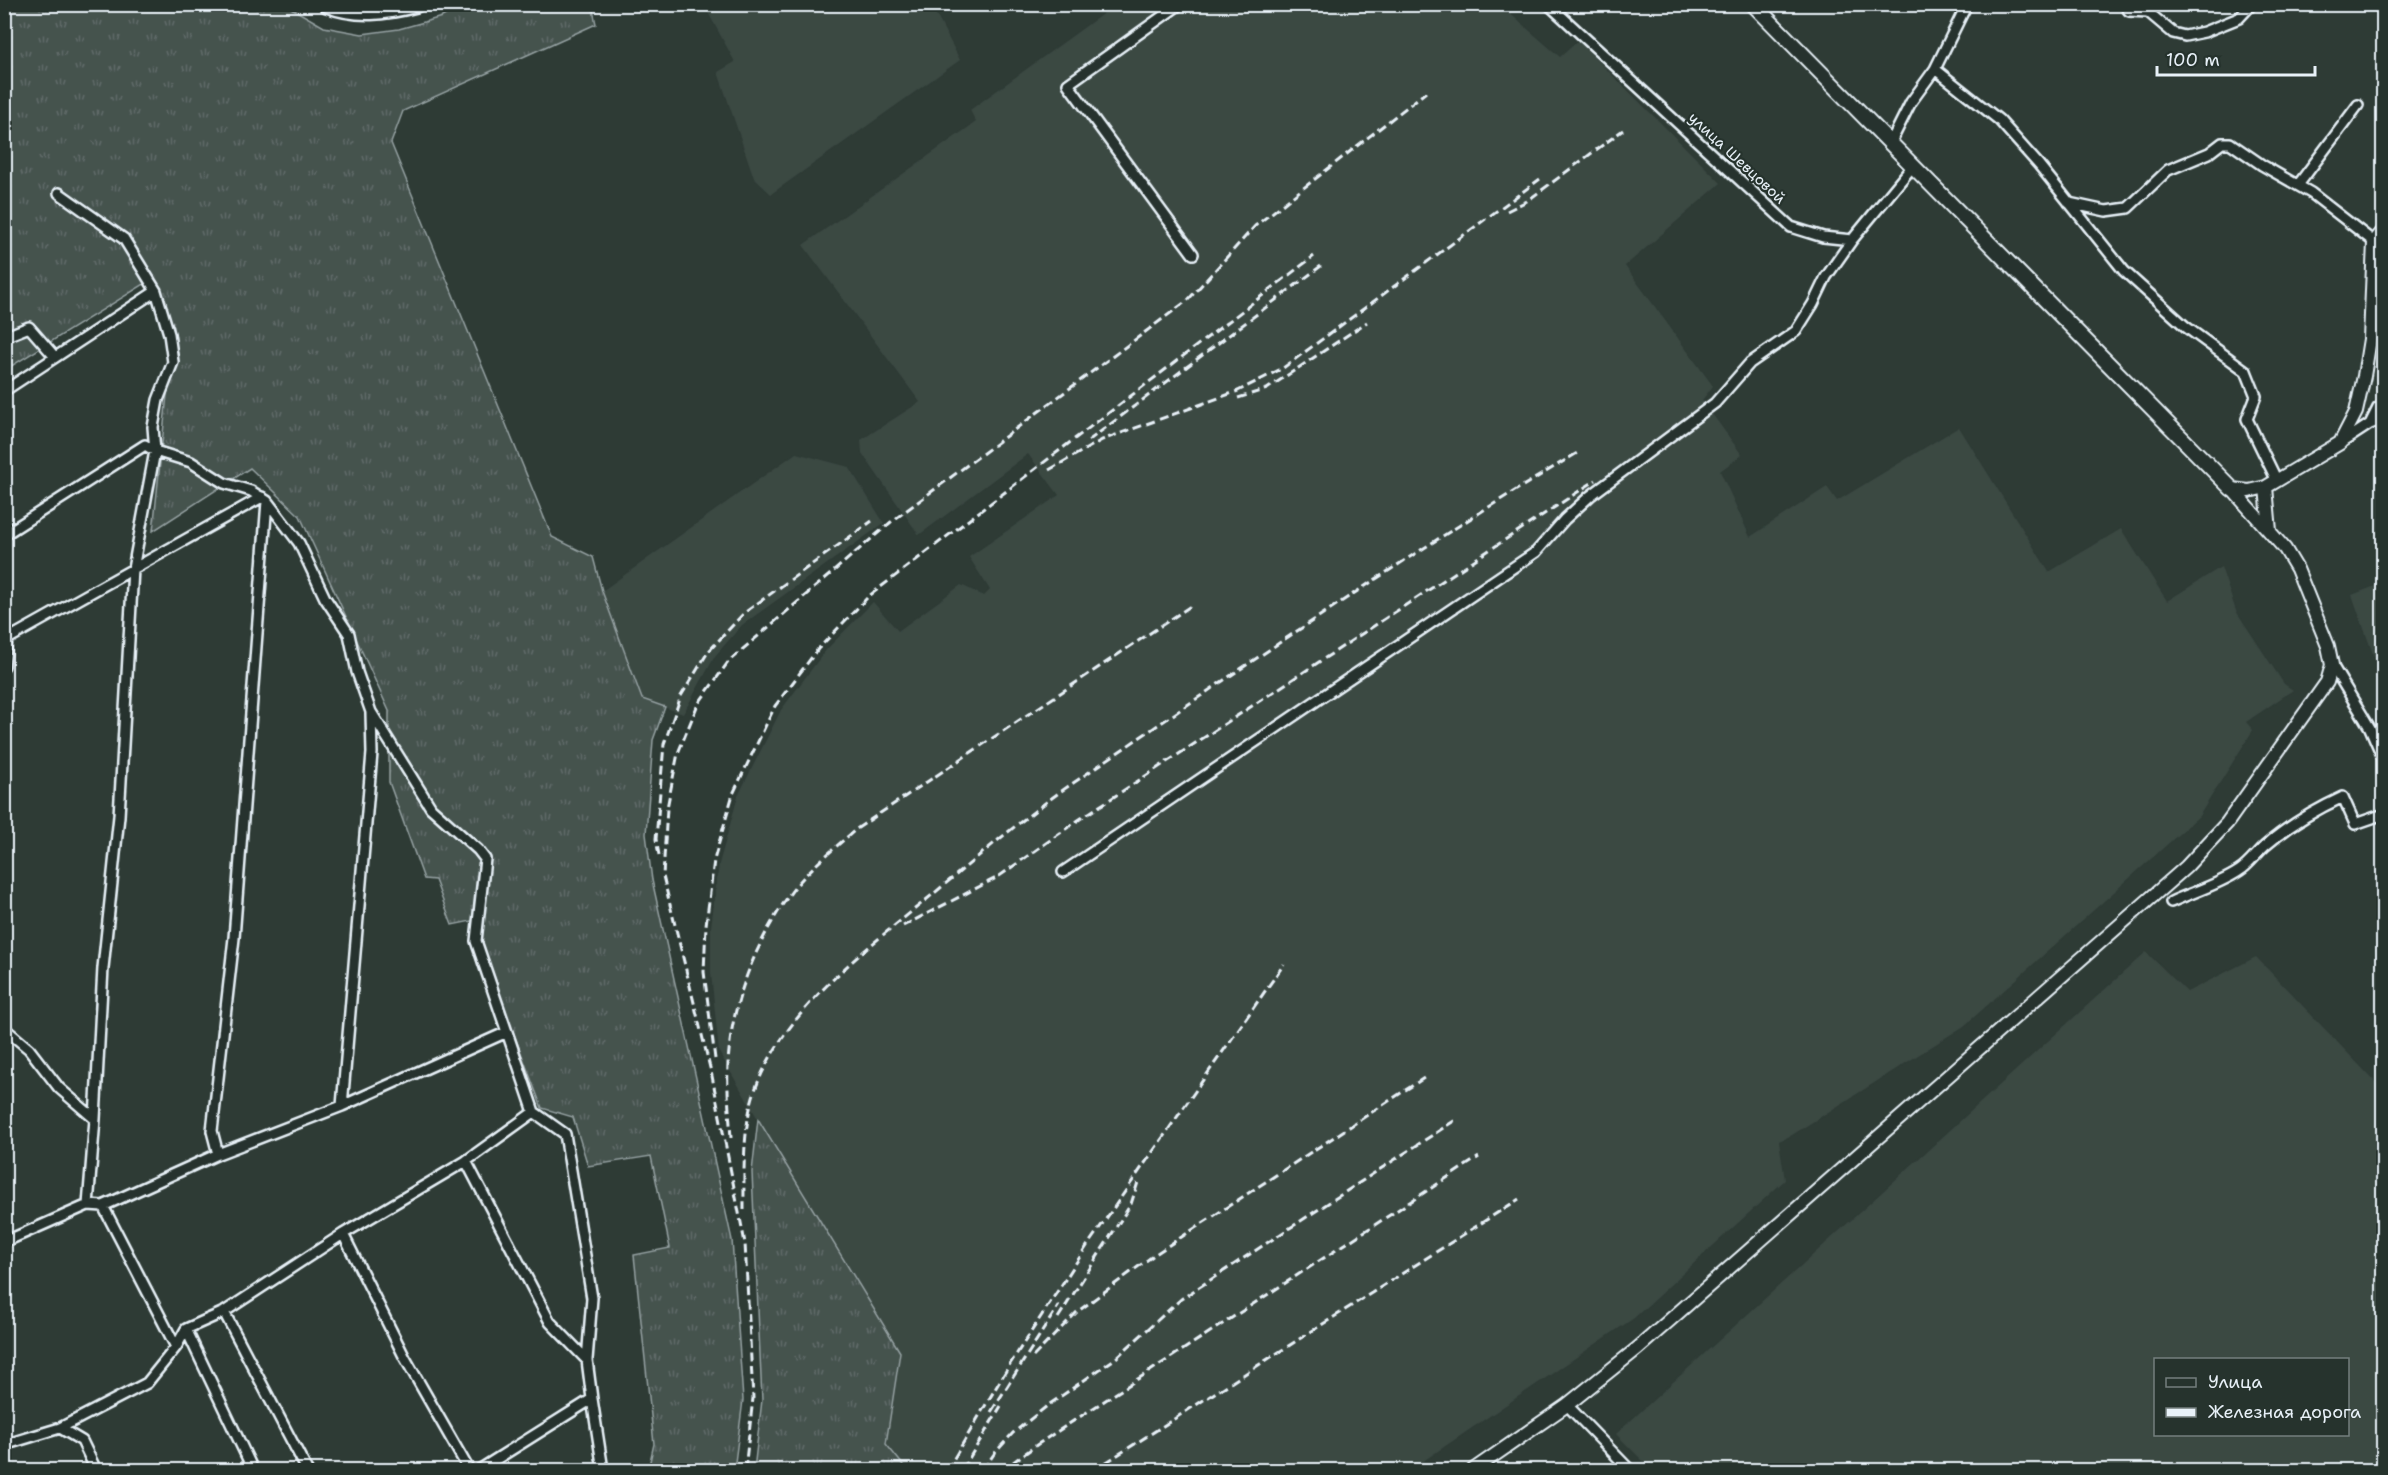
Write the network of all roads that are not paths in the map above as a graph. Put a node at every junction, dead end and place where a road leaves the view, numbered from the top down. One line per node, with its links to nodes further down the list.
1 (327, 4): 2 (main road)
2 (416, 4)
3 (1180, 4): 19 (street)
4 (1548, 4): 17 (street, улица Шевцовой)
5 (1753, 4): 11 (main road)
6 (1967, 4): 9 (street)
7 (2124, 4): 8 (street)
8 (2252, 4)
9 (1935, 69): 11 (street); 15 (street)
10 (2358, 105): 13 (street)
11 (1890, 144): 12 (main road)
12 (1912, 167): 17 (street); 30 (main road)
13 (2298, 185): 15 (street); 18 (street)
14 (59, 193): 20 (street)
15 (2069, 203): 29 (street)
16 (2384, 230): 18 (street)
17 (1852, 240): 41 (street)
18 (2374, 242): 27 (street)
19 (1193, 254)
20 (156, 291): 22 (street); 28 (street)
21 (4, 337): 22 (street)
22 (55, 357): 23 (street)
23 (4, 391)
24 (2384, 405): 26 (street)
25 (2384, 419): 26 (street)
26 (2370, 424): 27 (street)
27 (2340, 443): 29 (street)
28 (155, 452): 31 (street); 33 (street); 34 (street)
29 (2272, 484): 30 (street); 32 (street)
30 (2232, 489): 32 (street)
31 (264, 499): 34 (street); 38 (street); 48 (street)
32 (2270, 531): 36 (street)
33 (4, 535)
34 (134, 569): 35 (street); 47 (street)
35 (6, 640): 37 (street)
36 (2332, 665): 39 (street); 59 (street)
37 (4, 666)
38 (371, 712): 44 (street); 45 (street)
39 (2384, 760)
40 (2384, 814): 42 (street)
41 (1063, 872)
42 (2171, 902)
43 (4, 1028): 47 (street)
44 (507, 1032): 45 (street); 46 (street)
45 (342, 1106): 48 (street)
46 (534, 1113): 49 (street); 57 (street)
47 (94, 1119): 50 (street)
48 (218, 1154): 51 (street)
49 (466, 1161): 52 (street); 57 (street)
50 (88, 1204): 51 (street); 53 (street)
51 (103, 1206): 56 (street)
52 (343, 1233): 54 (street); 65 (street)
53 (4, 1242)
54 (224, 1312): 55 (street); 64 (street)
55 (186, 1329): 56 (street); 63 (street)
56 (176, 1347): 60 (street)
57 (587, 1360): 58 (street)
58 (592, 1399): 66 (street); 67 (street)
59 (1567, 1405): 68 (street); 69 (street)
60 (60, 1428): 61 (street); 62 (street)
61 (4, 1445)
62 (96, 1470)
63 (253, 1470)
64 (306, 1470)
65 (469, 1470)
66 (479, 1470)
67 (603, 1470)
68 (1473, 1470)
69 (1630, 1470)

